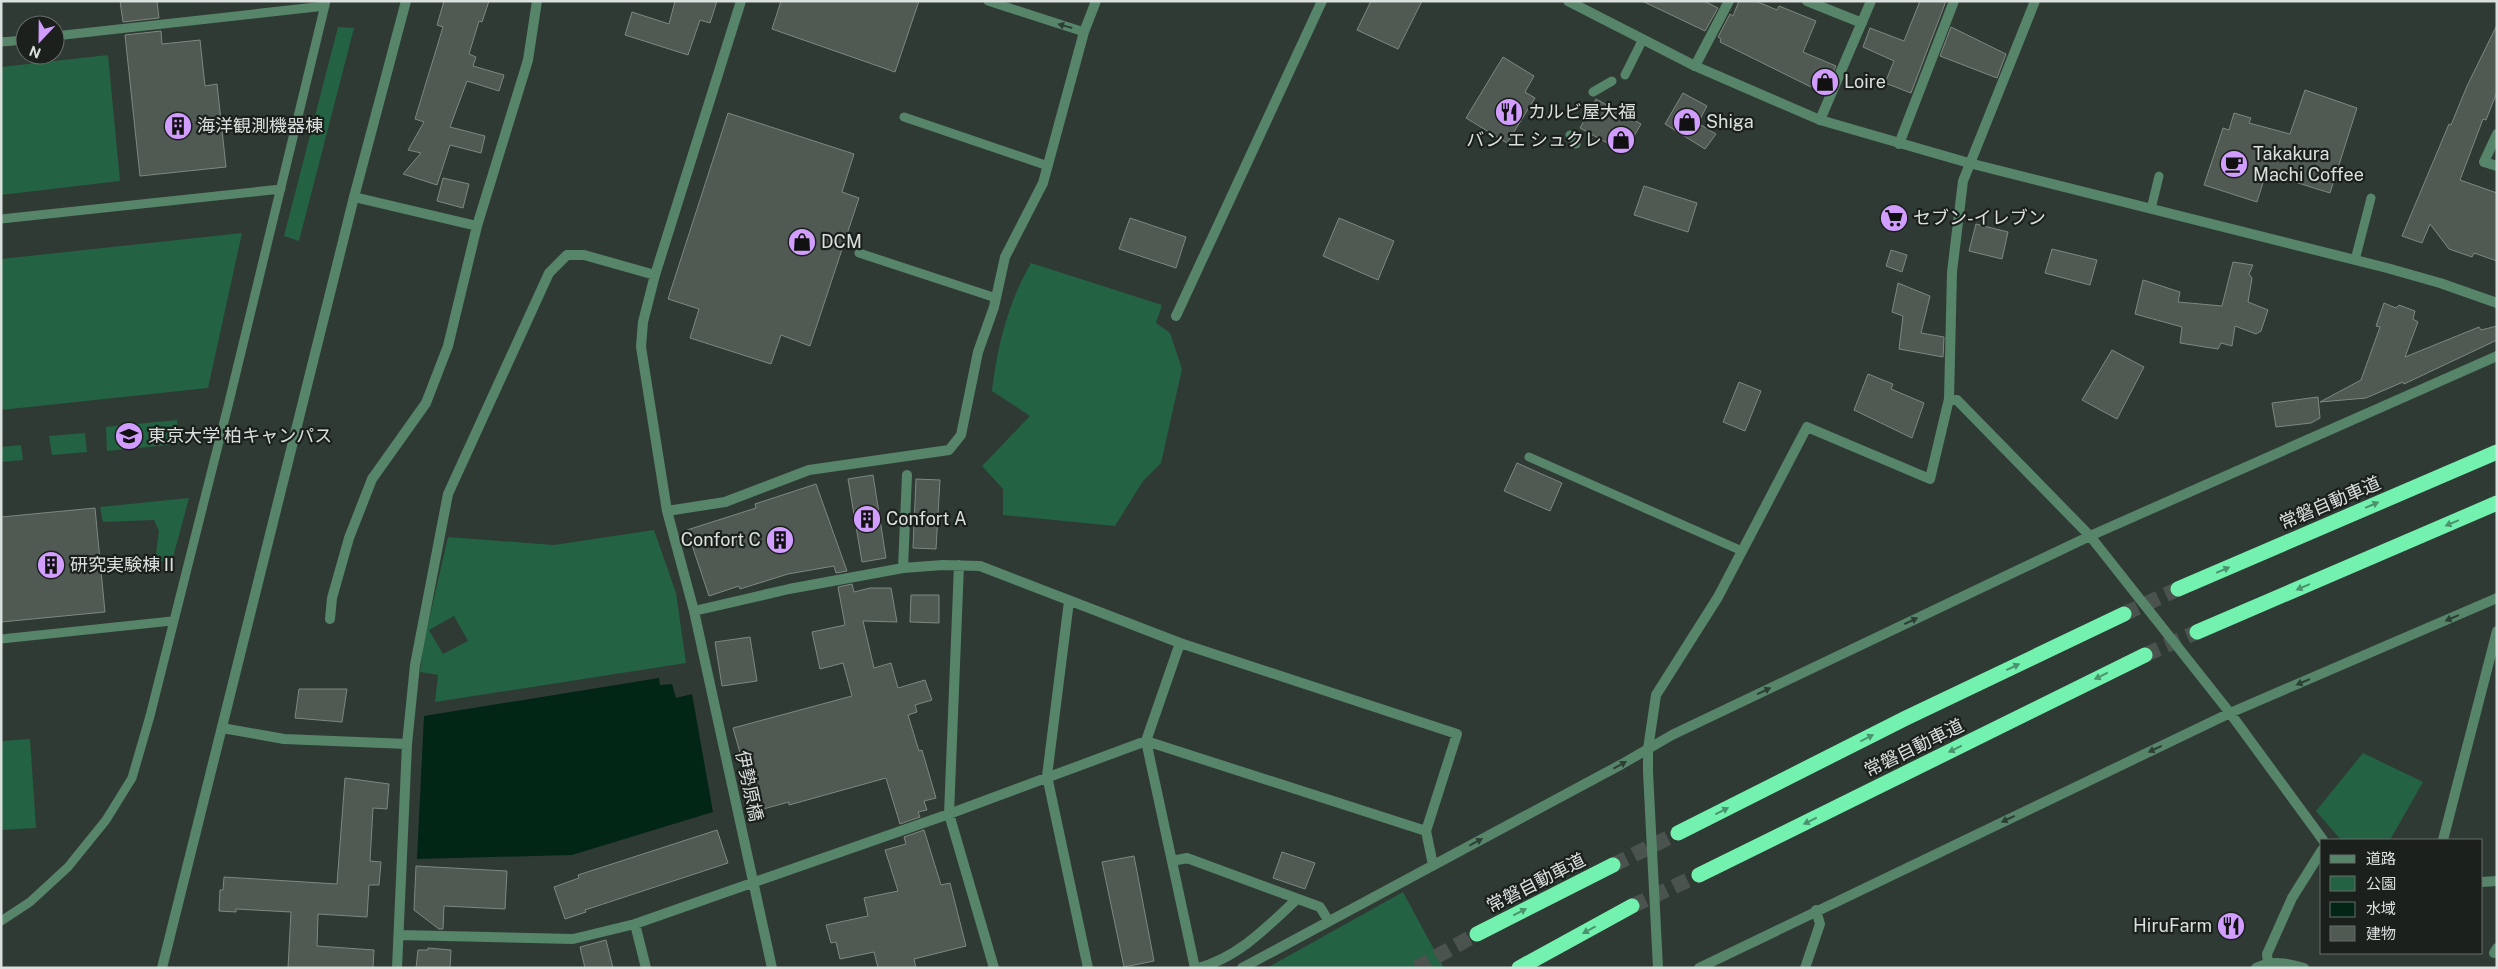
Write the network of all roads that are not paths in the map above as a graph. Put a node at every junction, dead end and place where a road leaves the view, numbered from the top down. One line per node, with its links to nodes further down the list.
1 (406, 1): 35 (street)
2 (537, 1): 39 (street)
3 (742, 1): 42 (street, 伊勢原橋)
4 (988, 1): 15 (lane, one-way to 4)
5 (1096, 1): 15 (street)
6 (1322, 1): 45 (street)
7 (1568, 1): 17 (street)
8 (1729, 1): 20 (street)
9 (1807, 1): 14 (street)
10 (1871, 1): 14 (street)
11 (1954, 1): 29 (street)
12 (2035, 1): 30 (street)
13 (326, 4): 16 (lane); 34 (lane)
14 (1862, 23): 25 (street)
15 (1084, 32): 31 (street)
16 (65, 35)
17 (1643, 39): 20 (street); 21 (lane)
18 (15, 41): 19 (lane)
19 (1, 42)
20 (1695, 66): 25 (street)
21 (1625, 75)
22 (1612, 81): 23 (lane)
23 (1593, 92)
24 (904, 117): 31 (lane)
25 (1820, 120): 29 (street)
26 (2497, 134): 32 (street)
27 (1570, 135): 28 (lane)
28 (1576, 144)
29 (1899, 144): 30 (street)
30 (1969, 164): 37 (street); 47 (street)
31 (1048, 166): 43 (street)
32 (2497, 166)
33 (2158, 176): 37 (lane)
34 (281, 189): 38 (lane); 63 (lane)
35 (354, 197): 39 (street); 70 (street)
36 (2371, 198): 41 (lane)
37 (2151, 209): 41 (street)
38 (1, 219)
39 (477, 226): 62 (street)
40 (859, 253): 43 (lane)
41 (2354, 260): 44 (street)
42 (655, 274): 52 (street, 伊勢原橋); 72 (street)
43 (996, 298): 52 (street)
44 (2497, 303)
45 (1176, 316)
46 (2497, 356): 53 (street)
47 (1949, 399): 53 (street); 54 (street)
48 (2497, 452): 57 (highway, 常磐自動車道, one-way to 48)
49 (1529, 457): 54 (lane)
50 (907, 475): 56 (street)
51 (2497, 503): 64 (highway, one-way to 64)
52 (667, 512): 60 (street, 伊勢原橋)
53 (2090, 536): 69 (street); 73 (street, one-way to 53)
54 (1742, 551): 73 (street)
55 (959, 565): 56 (street); 59 (street); 75 (street)
56 (903, 568): 60 (street)
57 (2178, 589)
58 (2496, 600): 69 (street, one-way to 69)
59 (1068, 601): 67 (street); 74 (street)
60 (694, 611): 87 (street, 伊勢原橋)
61 (2124, 614): 77 (highway, 常磐自動車道, one-way to 61)
62 (330, 619)
63 (172, 621): 66 (lane); 92 (lane)
64 (2197, 632)
65 (2497, 632): 79 (street)
66 (1, 639)
67 (1180, 643): 71 (street); 76 (street)
68 (2145, 655): 84 (highway, 常磐自動車道, one-way to 84)
69 (2230, 713): 78 (street); 90 (street, one-way to 90)
70 (222, 728): 72 (street); 97 (street)
71 (1146, 741): 74 (street); 76 (street); 81 (street)
72 (407, 744): 95 (street)
73 (1648, 749): 82 (street, one-way to 73); 106 (street)
74 (1047, 776): 75 (street); 102 (street)
75 (949, 814): 87 (street); 101 (street)
76 (1426, 831): 82 (street)
77 (1678, 833)
78 (2322, 839)
79 (2443, 839)
80 (2320, 853): 96 (street)
81 (1172, 861): 88 (street); 103 (street)
82 (1433, 865): 91 (street)
83 (1613, 866): 94 (highway, 常磐自動車道, one-way to 83)
84 (1699, 875)
85 (2497, 881): 86 (street)
86 (2483, 882)
87 (753, 883): 93 (street); 100 (street, 伊勢原橋)
88 (1297, 899): 91 (street); 103 (street)
89 (1632, 906): 105 (highway, one-way to 105)
90 (1816, 910): 107 (street); 108 (street)
91 (1328, 920): 104 (street)
92 (1, 921)
93 (634, 924): 95 (street); 99 (street)
94 (1477, 934)
95 (399, 935): 98 (street)
96 (2268, 962): 109 (street); 110 (street)
97 (162, 968)
98 (397, 968)
99 (646, 968)
100 (772, 968)
101 (994, 968)
102 (1088, 968)
103 (1197, 968)
104 (1242, 968)
105 (1519, 968)
106 (1658, 968)
107 (1699, 968)
108 (1805, 968)
109 (2256, 968)
110 (2304, 968)

